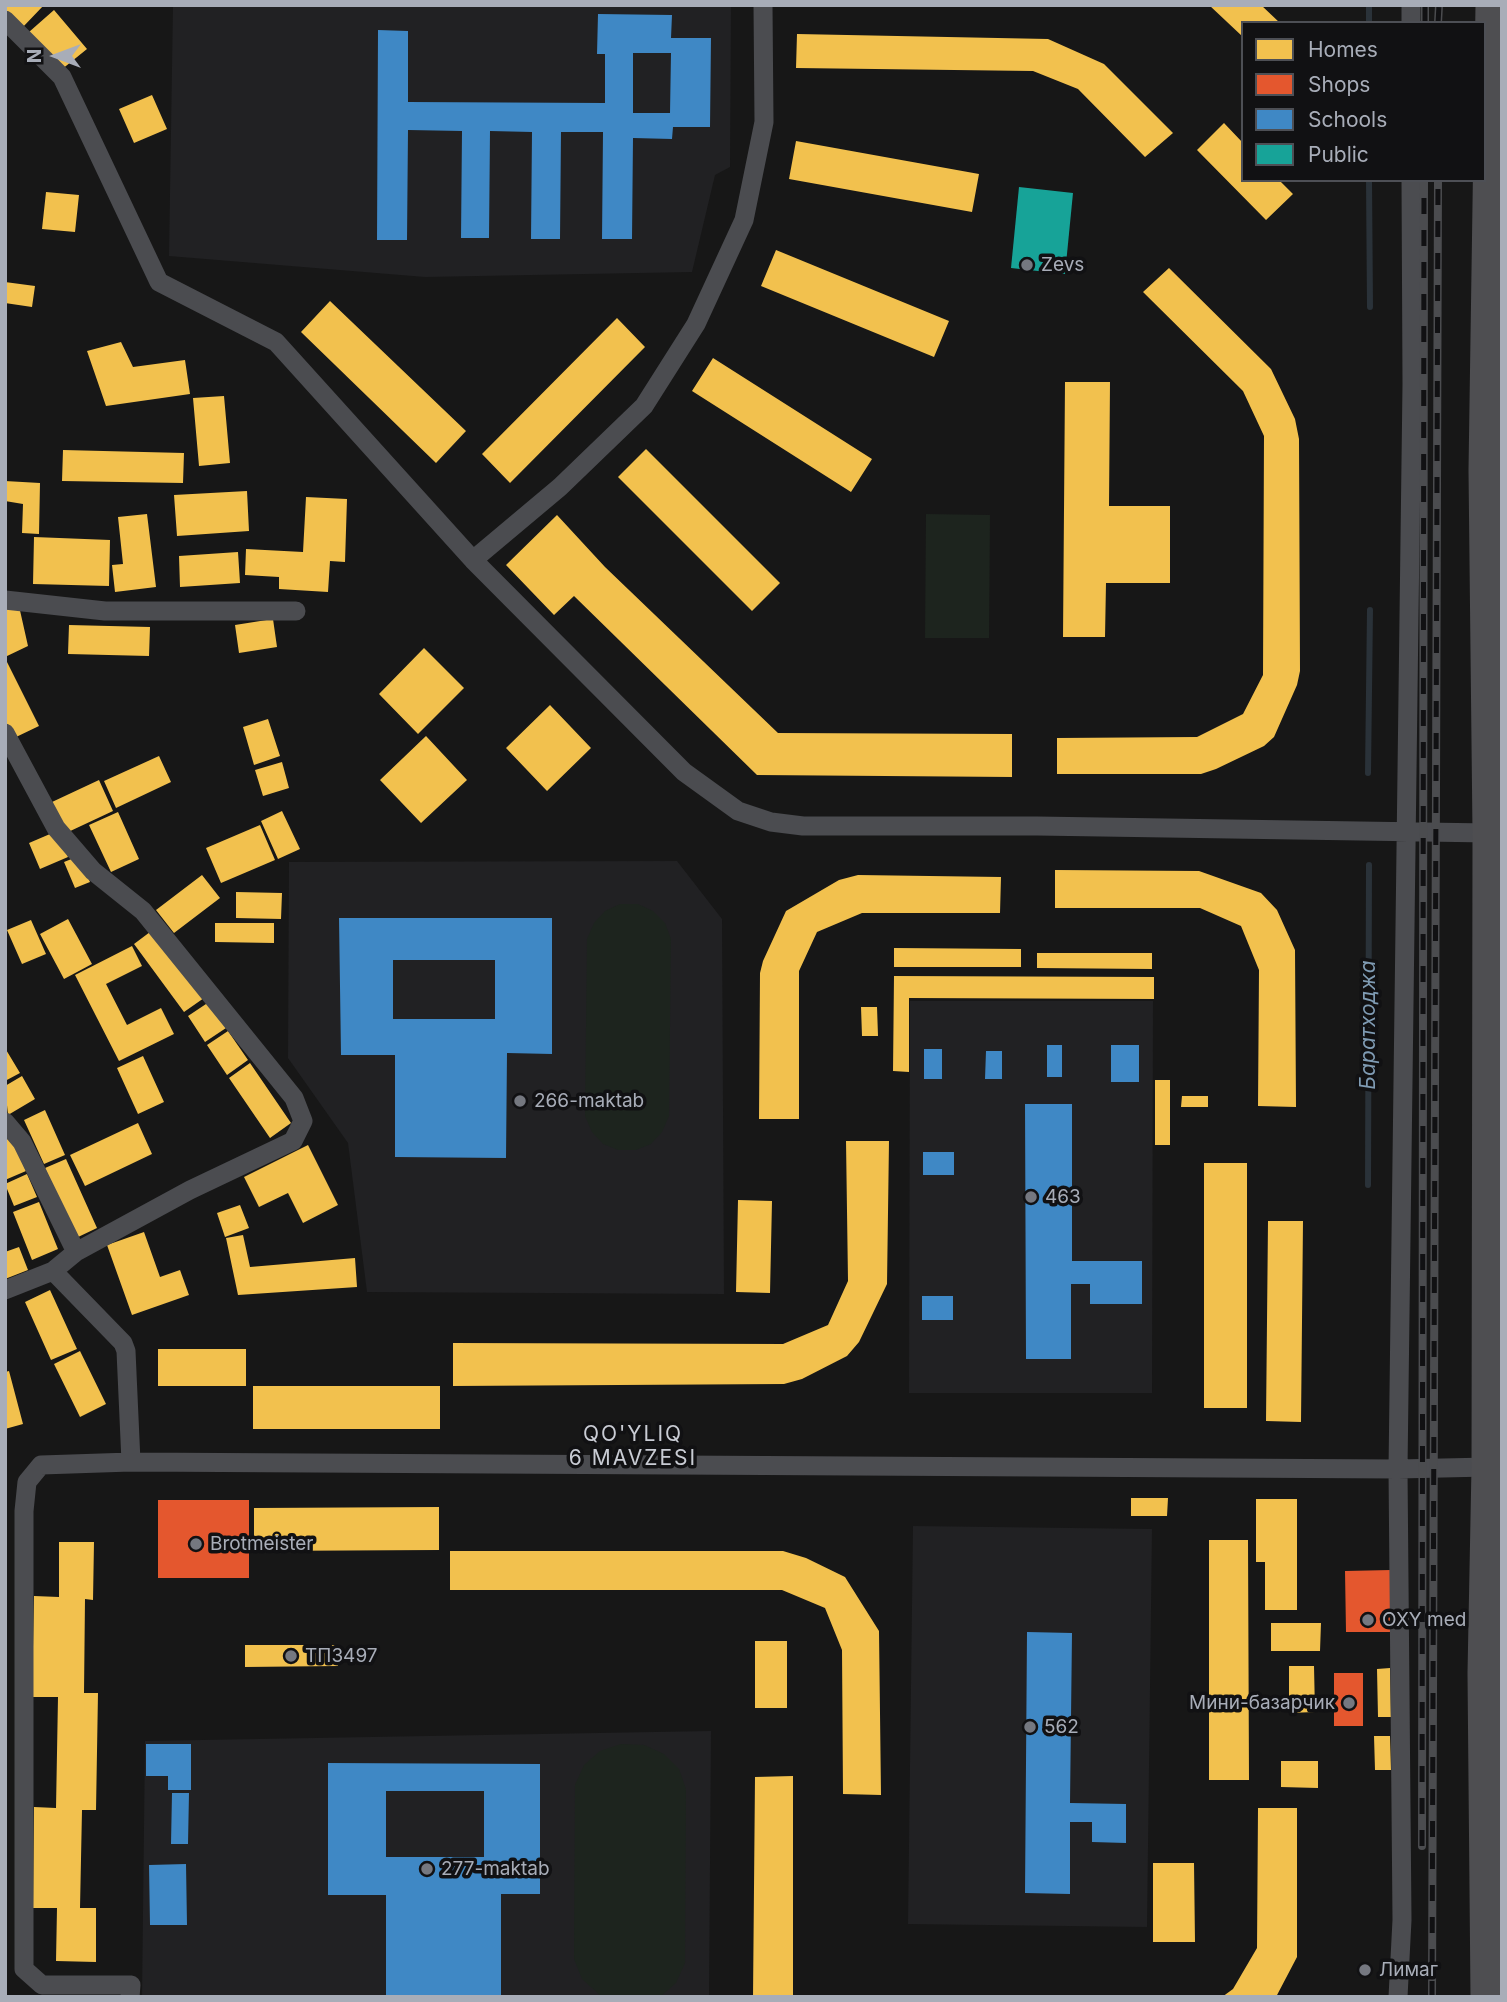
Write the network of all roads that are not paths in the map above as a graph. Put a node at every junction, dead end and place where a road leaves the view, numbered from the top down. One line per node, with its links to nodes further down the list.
1 (763, 5): 5 (street)
2 (1492, 5): 10 (highway)
3 (5, 20): 5 (street)
4 (1411, 182): 9 (street)
5 (473, 560): 9 (street)
6 (5, 600): 7 (street)
7 (296, 611)
8 (5, 733): 12 (street)
9 (1406, 833): 10 (street); 18 (street)
10 (1489, 833): 15 (highway)
11 (5, 1122): 12 (street)
12 (76, 1252): 13 (street)
13 (53, 1271): 14 (street); 16 (street)
14 (5, 1290)
15 (1495, 1299): 17 (highway)
16 (131, 1462): 18 (street); 19 (street)
17 (1488, 1467): 18 (street); 21 (highway)
18 (1398, 1469): 20 (street)
19 (130, 1997)
20 (1398, 1997)
21 (1487, 1997)

